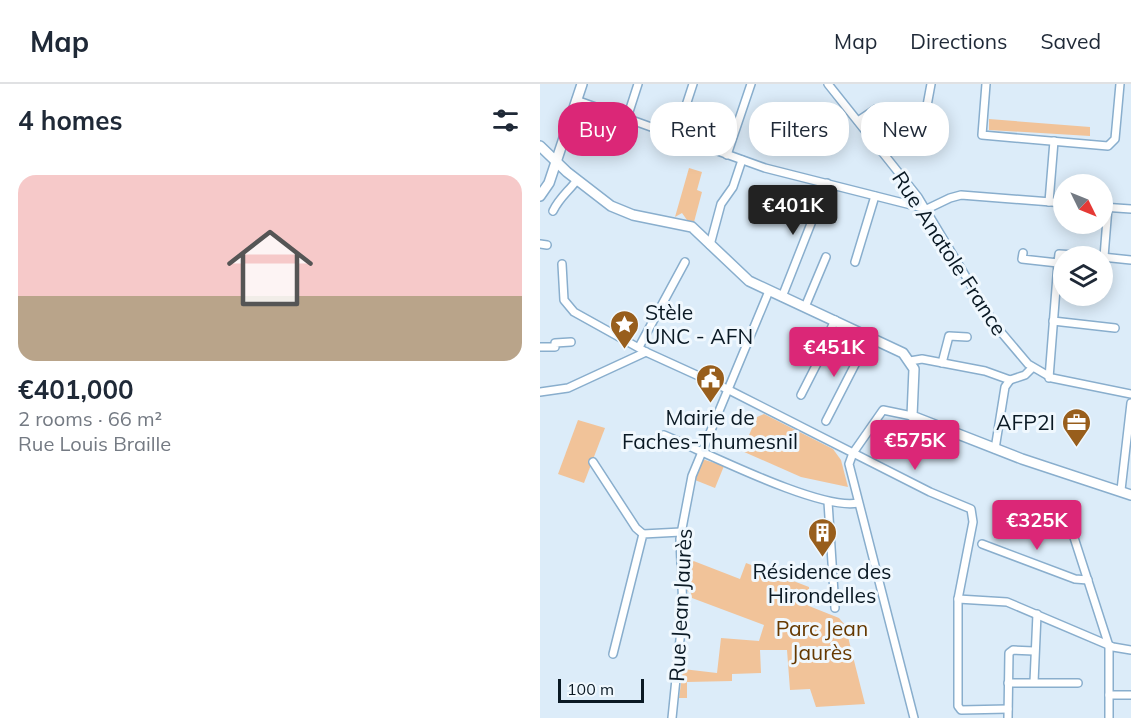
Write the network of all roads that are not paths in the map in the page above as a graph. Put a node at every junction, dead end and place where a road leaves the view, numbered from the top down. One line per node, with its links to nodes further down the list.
1 (582, 84): 9 (street)
2 (638, 84): 11 (street)
3 (693, 84): 12 (street)
4 (751, 84): 14 (street)
5 (828, 84): 13 (street, Rue Anatole France)
6 (931, 84): 13 (street)
7 (986, 84): 15 (street)
8 (1120, 84): 15 (street)
9 (576, 100): 10 (street); 19 (street)
10 (582, 102)
11 (632, 102)
12 (687, 102)
13 (858, 121): 27 (street, Rue Anatole France)
14 (737, 125)
15 (1054, 141): 24 (street)
16 (540, 146): 19 (street)
17 (732, 156): 18 (street)
18 (742, 160): 21 (street); 30 (street)
19 (555, 161): 20 (street); 22 (street)
20 (577, 180): 29 (street); 30 (street)
21 (827, 183): 23 (street); 40 (street)
22 (540, 196)
23 (876, 196): 27 (street); 36 (street)
24 (1049, 202): 25 (street); 27 (street)
25 (1053, 202)
26 (1113, 208): 28 (street)
27 (927, 209): 54 (street, Rue Anatole France)
28 (1131, 209)
29 (553, 211)
30 (710, 245): 39 (street)
31 (1023, 253): 37 (street)
32 (826, 256): 42 (street)
33 (1113, 258): 34 (street)
34 (1131, 260)
35 (685, 261): 50 (street)
36 (855, 262)
37 (1053, 262)
38 (562, 264): 50 (street)
39 (769, 291): 40 (street); 57 (street, Rue Jean Jaurès)
40 (782, 297): 42 (street)
41 (1054, 306): 44 (street)
42 (805, 307): 43 (street)
43 (835, 320): 47 (street); 60 (street)
44 (1053, 321): 45 (street); 55 (street)
45 (1115, 328)
46 (967, 337): 53 (street)
47 (866, 341): 52 (street); 63 (street)
48 (571, 342): 49 (street)
49 (540, 347)
50 (639, 347): 51 (street)
51 (646, 352): 57 (street); 58 (street)
52 (910, 361): 53 (street); 62 (street)
53 (942, 363): 56 (street)
54 (1032, 368): 55 (street, Rue Anatole France); 56 (street)
55 (1049, 378): 59 (street, Rue Anatole France)
56 (1010, 380): 65 (street)
57 (727, 389): 66 (street, Rue Jean Jaurès); 67 (street)
58 (540, 392)
59 (1131, 394)
60 (801, 395)
61 (1131, 403): 69 (street)
62 (912, 416): 65 (street); 67 (street)
63 (826, 421)
64 (664, 435): 66 (street)
65 (995, 449): 69 (street)
66 (701, 451): 71 (street); 74 (street, Rue Jean Jaurès)
67 (853, 453): 72 (street); 78 (street)
68 (593, 462): 75 (street)
69 (1121, 490): 70 (street)
70 (1131, 495)
71 (828, 501): 72 (street); 79 (street)
72 (858, 503): 92 (street)
73 (1073, 509): 77 (street)
74 (681, 532): 75 (street); 91 (street, Rue Jean Jaurès)
75 (643, 534): 84 (street)
76 (982, 544): 77 (street)
77 (1088, 580): 81 (street)
78 (958, 599): 80 (street); 90 (street)
79 (835, 608)
80 (1037, 615): 81 (street); 83 (street)
81 (1109, 646): 82 (street); 88 (street)
82 (1131, 650)
83 (1035, 651): 85 (street); 86 (street)
84 (613, 654)
85 (1008, 682): 86 (street); 90 (street)
86 (1034, 682): 87 (street)
87 (1078, 683)
88 (1109, 695): 89 (street); 94 (street)
89 (1131, 695)
90 (1008, 709): 93 (street)
91 (672, 718)
92 (914, 718)
93 (1008, 718)
94 (1109, 718)

